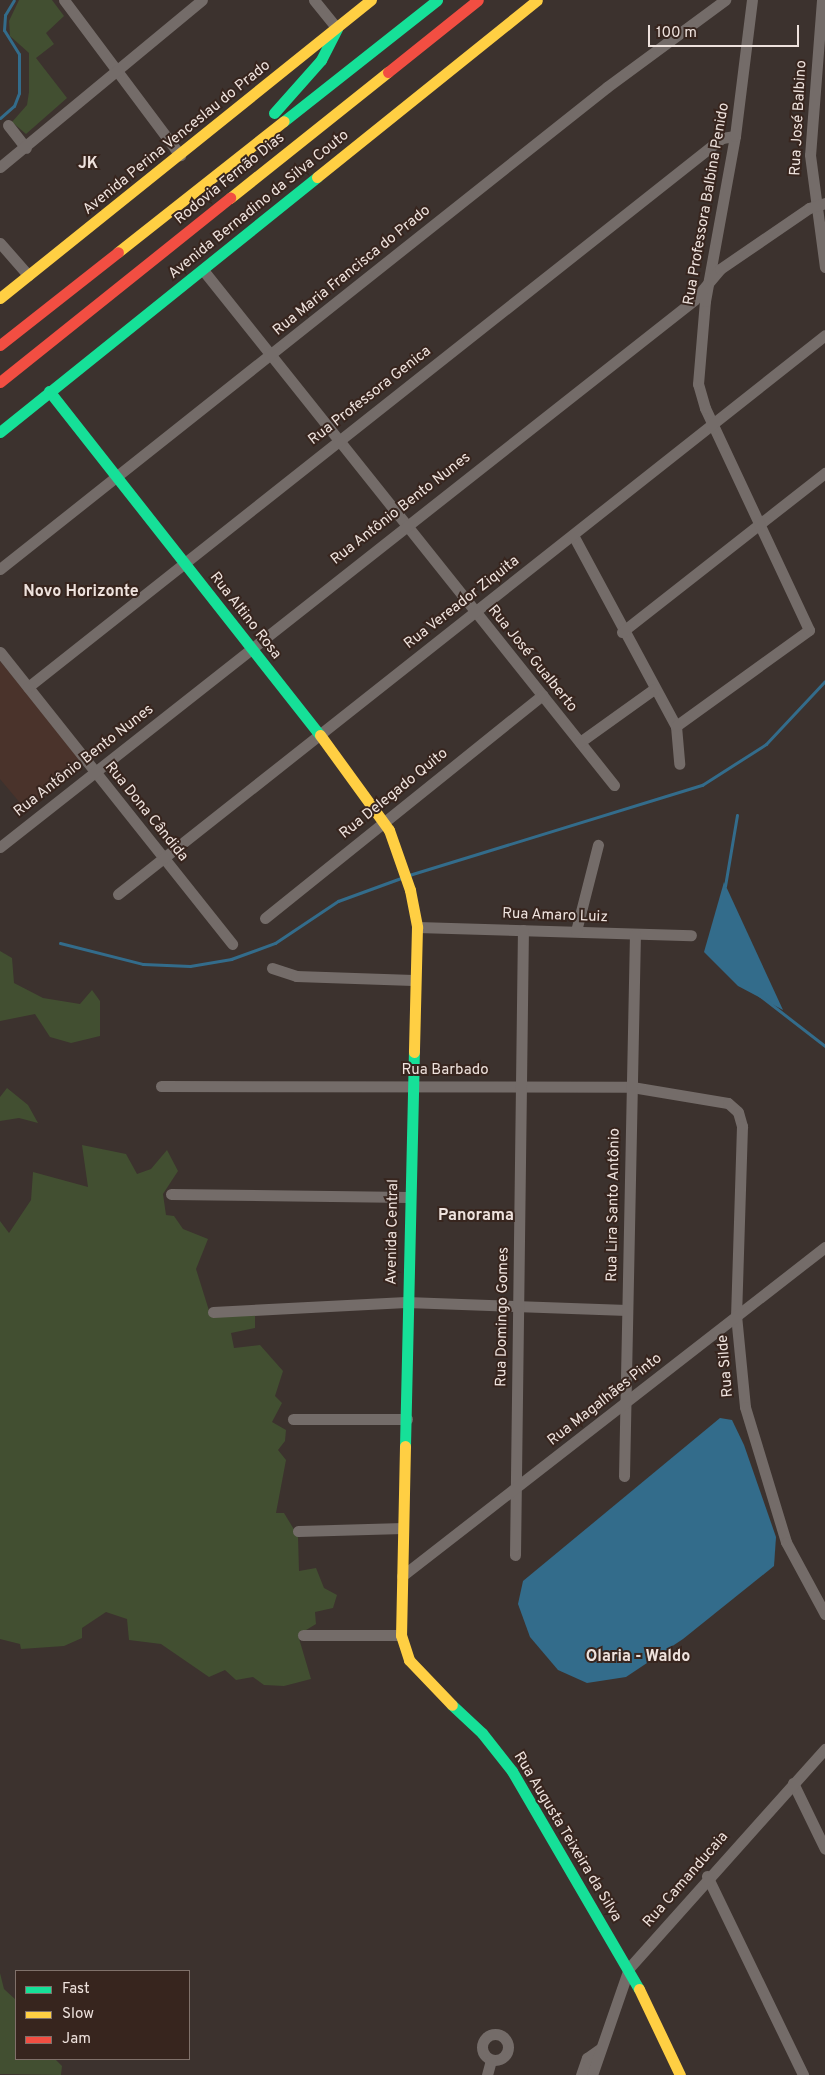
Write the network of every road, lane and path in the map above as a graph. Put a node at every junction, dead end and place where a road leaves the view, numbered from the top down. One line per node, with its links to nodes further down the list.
1 (64, 0): 12 (street)
2 (202, 0): 12 (street)
3 (314, 0): 11 (street)
4 (371, 0): 11 (main road, Avenida Perina Venceslau do Prado)
5 (437, 0): 18 (main road, Rodovia Fernão Dias)
6 (478, 0): 30 (main road, Rodovia Fernão Dias)
7 (537, 0): 23 (main road, Avenida Bernadino da Silva Couto)
8 (725, 0): 29 (street, Rua Maria Francisca do Prado)
9 (752, 0): 14 (street, Rua Professora Balbina Penido)
10 (822, 0): 20 (street, Rua José Balbino)
11 (337, 28): 16 (main road, Avenida Perina Venceslau do Prado); 18 (main road)
12 (115, 69): 15 (street); 16 (street)
13 (8, 125): 15 (street)
14 (735, 136): 25 (street, Rua Professora Balbina Penido); 34 (street, Rua Professora Genica)
15 (26, 148): 17 (street)
16 (180, 155): 24 (main road, Avenida Perina Venceslau do Prado)
17 (0, 168)
18 (202, 181): 28 (main road, Rodovia Fernão Dias)
19 (825, 203): 20 (street, Rua Antônio Bento Nunes)
20 (813, 206): 22 (street, Rua José Balbino); 25 (street, Rua Antônio Bento Nunes)
21 (0, 243): 24 (street)
22 (825, 267)
23 (203, 270): 29 (street, Rua José Gualberto); 31 (main road, Avenida Bernadino da Silva Couto)
24 (28, 275): 26 (main road, Avenida Perina Venceslau do Prado)
25 (707, 284): 32 (street, Rua Professora Balbina Penido); 37 (street, Rua Antônio Bento Nunes)
26 (0, 298)
27 (825, 335): 32 (street, Rua Vereador Ziquita)
28 (0, 345)
29 (271, 355): 34 (street, Rua José Gualberto); 36 (street, Rua Maria Francisca do Prado)
30 (0, 382)
31 (49, 391): 33 (main road, Avenida Bernadino da Silva Couto); 36 (main road, Rua Altino Rosa)
32 (714, 425): 38 (street, Rua Professora Balbina Penido); 39 (street, Rua Vereador Ziquita)
33 (0, 432)
34 (338, 440): 37 (street, Rua José Gualberto); 40 (street, Rua Professora Genica)
35 (825, 473): 38 (street)
36 (118, 478): 40 (main road, Rua Altino Rosa); 41 (street, Rua Maria Francisca do Prado)
37 (406, 524): 42 (street, Rua José Gualberto); 44 (street, Rua Antônio Bento Nunes)
38 (760, 524): 43 (street); 49 (street, Rua Professora Balbina Penido)
39 (572, 535): 42 (street, Rua Vereador Ziquita); 43 (street)
40 (185, 564): 44 (main road, Rua Altino Rosa); 46 (street, Rua Professora Genica)
41 (0, 569)
42 (475, 611): 48 (street, Rua José Gualberto); 50 (street, Rua Vereador Ziquita)
43 (622, 632): 47 (street)
44 (252, 648): 50 (main road, Rua Altino Rosa); 53 (street, Rua Antônio Bento Nunes)
45 (0, 652): 46 (street, Rua Dona Cândida)
46 (28, 687): 53 (street, Rua Dona Cândida)
47 (654, 690): 49 (street); 51 (street)
48 (542, 695): 51 (street, Rua José Gualberto); 55 (street, Rua Delegado Quito)
49 (676, 726): 52 (street)
50 (320, 735): 55 (main road, Rua Altino Rosa); 58 (street, Rua Vereador Ziquita)
51 (580, 742): 54 (street, Rua José Gualberto)
52 (680, 764)
53 (95, 772): 57 (street, Rua Antônio Bento Nunes); 58 (street, Rua Dona Cândida)
54 (614, 785)
55 (385, 820): 59 (main road, Rua Altino Rosa); 61 (street, Rua Delegado Quito)
56 (598, 845): 64 (street)
57 (0, 847)
58 (164, 858): 60 (street, Rua Vereador Ziquita); 67 (street, Rua Dona Cândida)
59 (410, 890): 62 (main road, Avenida Central)
60 (118, 894)
61 (265, 918)
62 (417, 927): 63 (street, Rua Amaro Luiz); 69 (main road, Avenida Central)
63 (523, 930): 64 (street, Rua Amaro Luiz); 70 (street, Rua Domingo Gomes)
64 (576, 931): 65 (street, Rua Amaro Luiz)
65 (635, 934): 66 (street, Rua Amaro Luiz); 73 (street, Rua Lira Santo Antônio)
66 (691, 935)
67 (232, 944)
68 (272, 968): 69 (street)
69 (413, 980): 72 (main road, Avenida Central)
70 (522, 1085): 72 (street, Rua Barbado); 73 (street, Rua Barbado); 79 (street, Rua Domingo Gomes)
71 (160, 1086): 72 (street, Rua Barbado)
72 (412, 1086): 76 (main road, Avenida Central)
73 (632, 1086): 74 (street, Rua Barbado); 80 (street, Rua Lira Santo Antônio)
74 (728, 1104): 82 (street, Rua Silde)
75 (171, 1194): 76 (street)
76 (409, 1197): 78 (main road, Avenida Central)
77 (825, 1247): 82 (street, Rua Magalhães Pinto)
78 (406, 1302): 79 (street); 81 (street); 85 (main road, Avenida Central)
79 (518, 1307): 80 (street); 87 (street, Rua Domingo Gomes)
80 (627, 1310): 83 (street, Rua Lira Santo Antônio)
81 (213, 1312)
82 (736, 1315): 83 (street, Rua Magalhães Pinto); 92 (street, Rua Silde)
83 (626, 1404): 86 (street, Rua Lira Santo Antônio); 87 (street, Rua Magalhães Pinto)
84 (293, 1419): 85 (street)
85 (407, 1419): 88 (main road, Avenida Central)
86 (624, 1476)
87 (517, 1487): 90 (street, Rua Domingo Gomes); 91 (street, Rua Magalhães Pinto)
88 (404, 1528): 89 (street); 91 (main road, Avenida Central)
89 (298, 1531)
90 (515, 1555)
91 (402, 1576): 94 (main road, Rua Augusta Teixeira da Silva)
92 (825, 1614)
93 (303, 1635): 94 (street)
94 (400, 1635): 99 (main road, Rua Augusta Teixeira da Silva)
95 (825, 1749): 96 (street, Rua Camanducaia)
96 (793, 1783): 97 (street); 98 (street, Rua Camanducaia)
97 (825, 1848)
98 (707, 1876): 99 (street, Rua Camanducaia); 106 (street)
99 (629, 1968): 100 (street, Rua Camanducaia); 105 (main road, Rua Augusta Teixeira da Silva)
100 (600, 2049): 103 (street, Rua Camanducaia); 104 (street, Rua Camanducaia)
101 (491, 2060): 102 (street)
102 (486, 2075)
103 (581, 2075)
104 (592, 2075)
105 (680, 2075)
106 (803, 2075)

